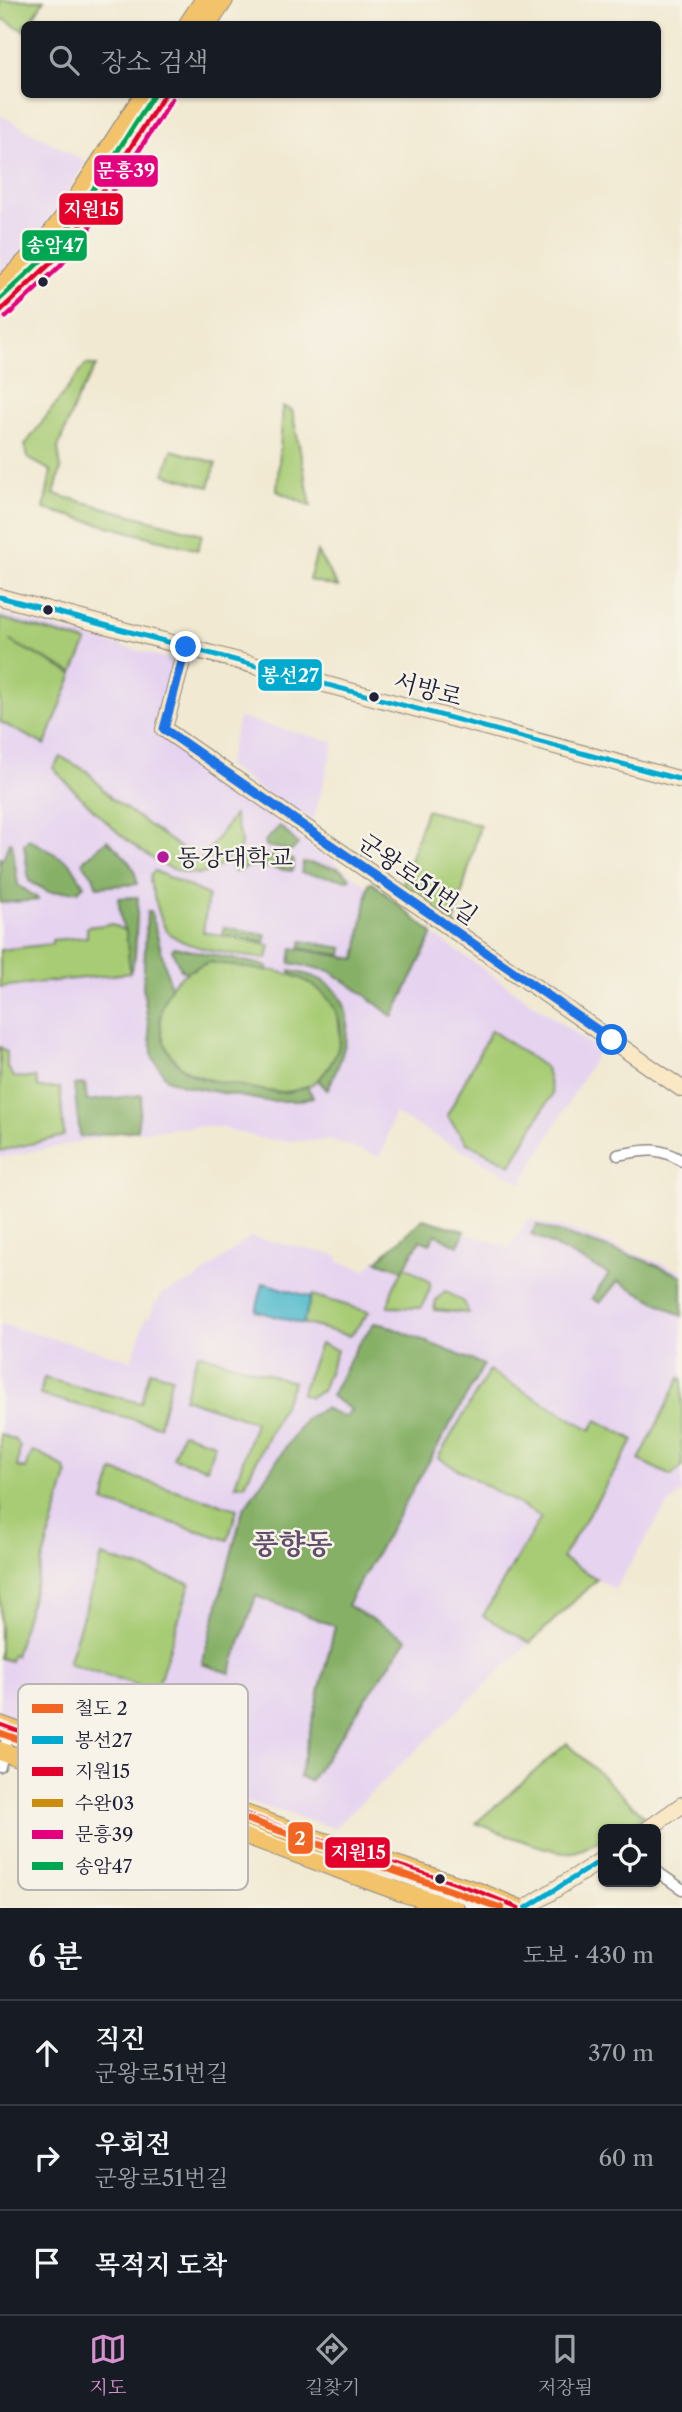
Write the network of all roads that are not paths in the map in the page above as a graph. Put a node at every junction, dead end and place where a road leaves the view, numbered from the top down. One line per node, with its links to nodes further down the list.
1 (204, 0): 3 (main road)
2 (224, 0): 4 (main road)
3 (190, 21)
4 (210, 21)
5 (141, 98): 7 (main road)
6 (161, 98): 8 (main road)
7 (0, 288)
8 (0, 311)
9 (0, 597): 10 (main road, 서방로)
10 (186, 647): 11 (main road, 서방로); 12 (main road, 군왕로51번길)
11 (682, 780)
12 (682, 1089)
13 (618, 1155): 14 (street)
14 (682, 1161)
15 (5, 1726): 16 (street)
16 (1, 1757): 17 (main road)
17 (18, 1762)
18 (682, 1805): 20 (main road)
19 (248, 1815): 26 (main road)
20 (655, 1824)
21 (248, 1836): 25 (main road)
22 (598, 1862): 27 (main road)
23 (661, 1874): 24 (street)
24 (682, 1889)
25 (455, 1908)
26 (518, 1908)
27 (526, 1908)

